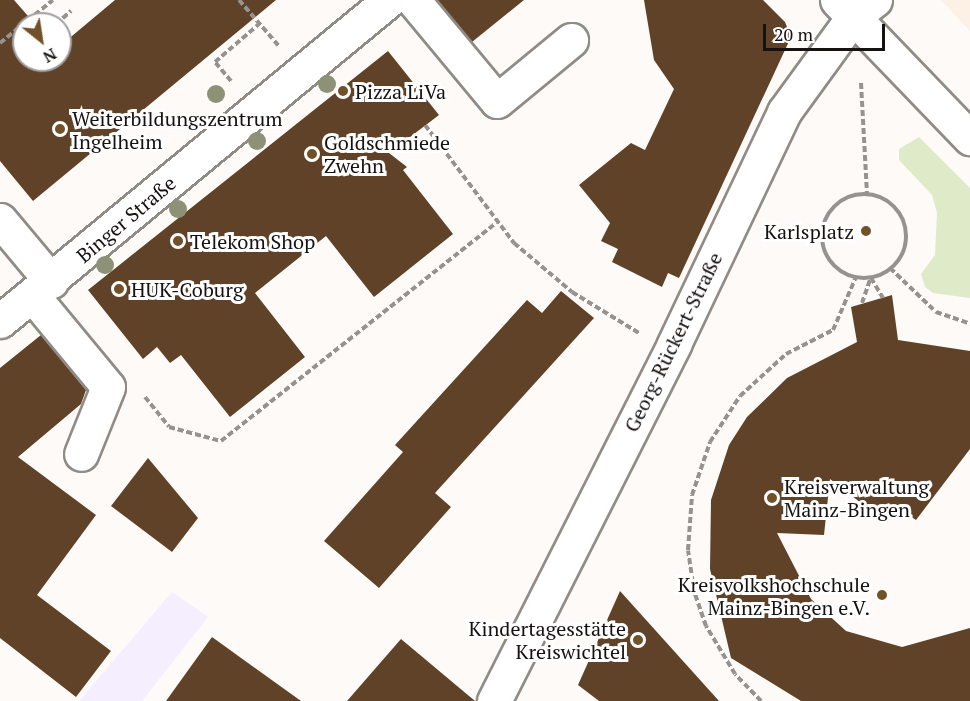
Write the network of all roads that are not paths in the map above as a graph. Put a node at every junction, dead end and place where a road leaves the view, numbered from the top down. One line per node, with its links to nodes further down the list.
1 (389, 0): 9 (street, Binger Straße)
2 (413, 0): 4 (street)
3 (855, 6): 5 (street); 12 (street, Georg-Rückert-Straße)
4 (572, 40)
5 (928, 91): 6 (street); 7 (street)
6 (970, 113)
7 (970, 138)
8 (0, 220): 9 (street)
9 (42, 288): 10 (street, Binger Straße); 11 (street)
10 (0, 321)
11 (81, 454)
12 (495, 701)

